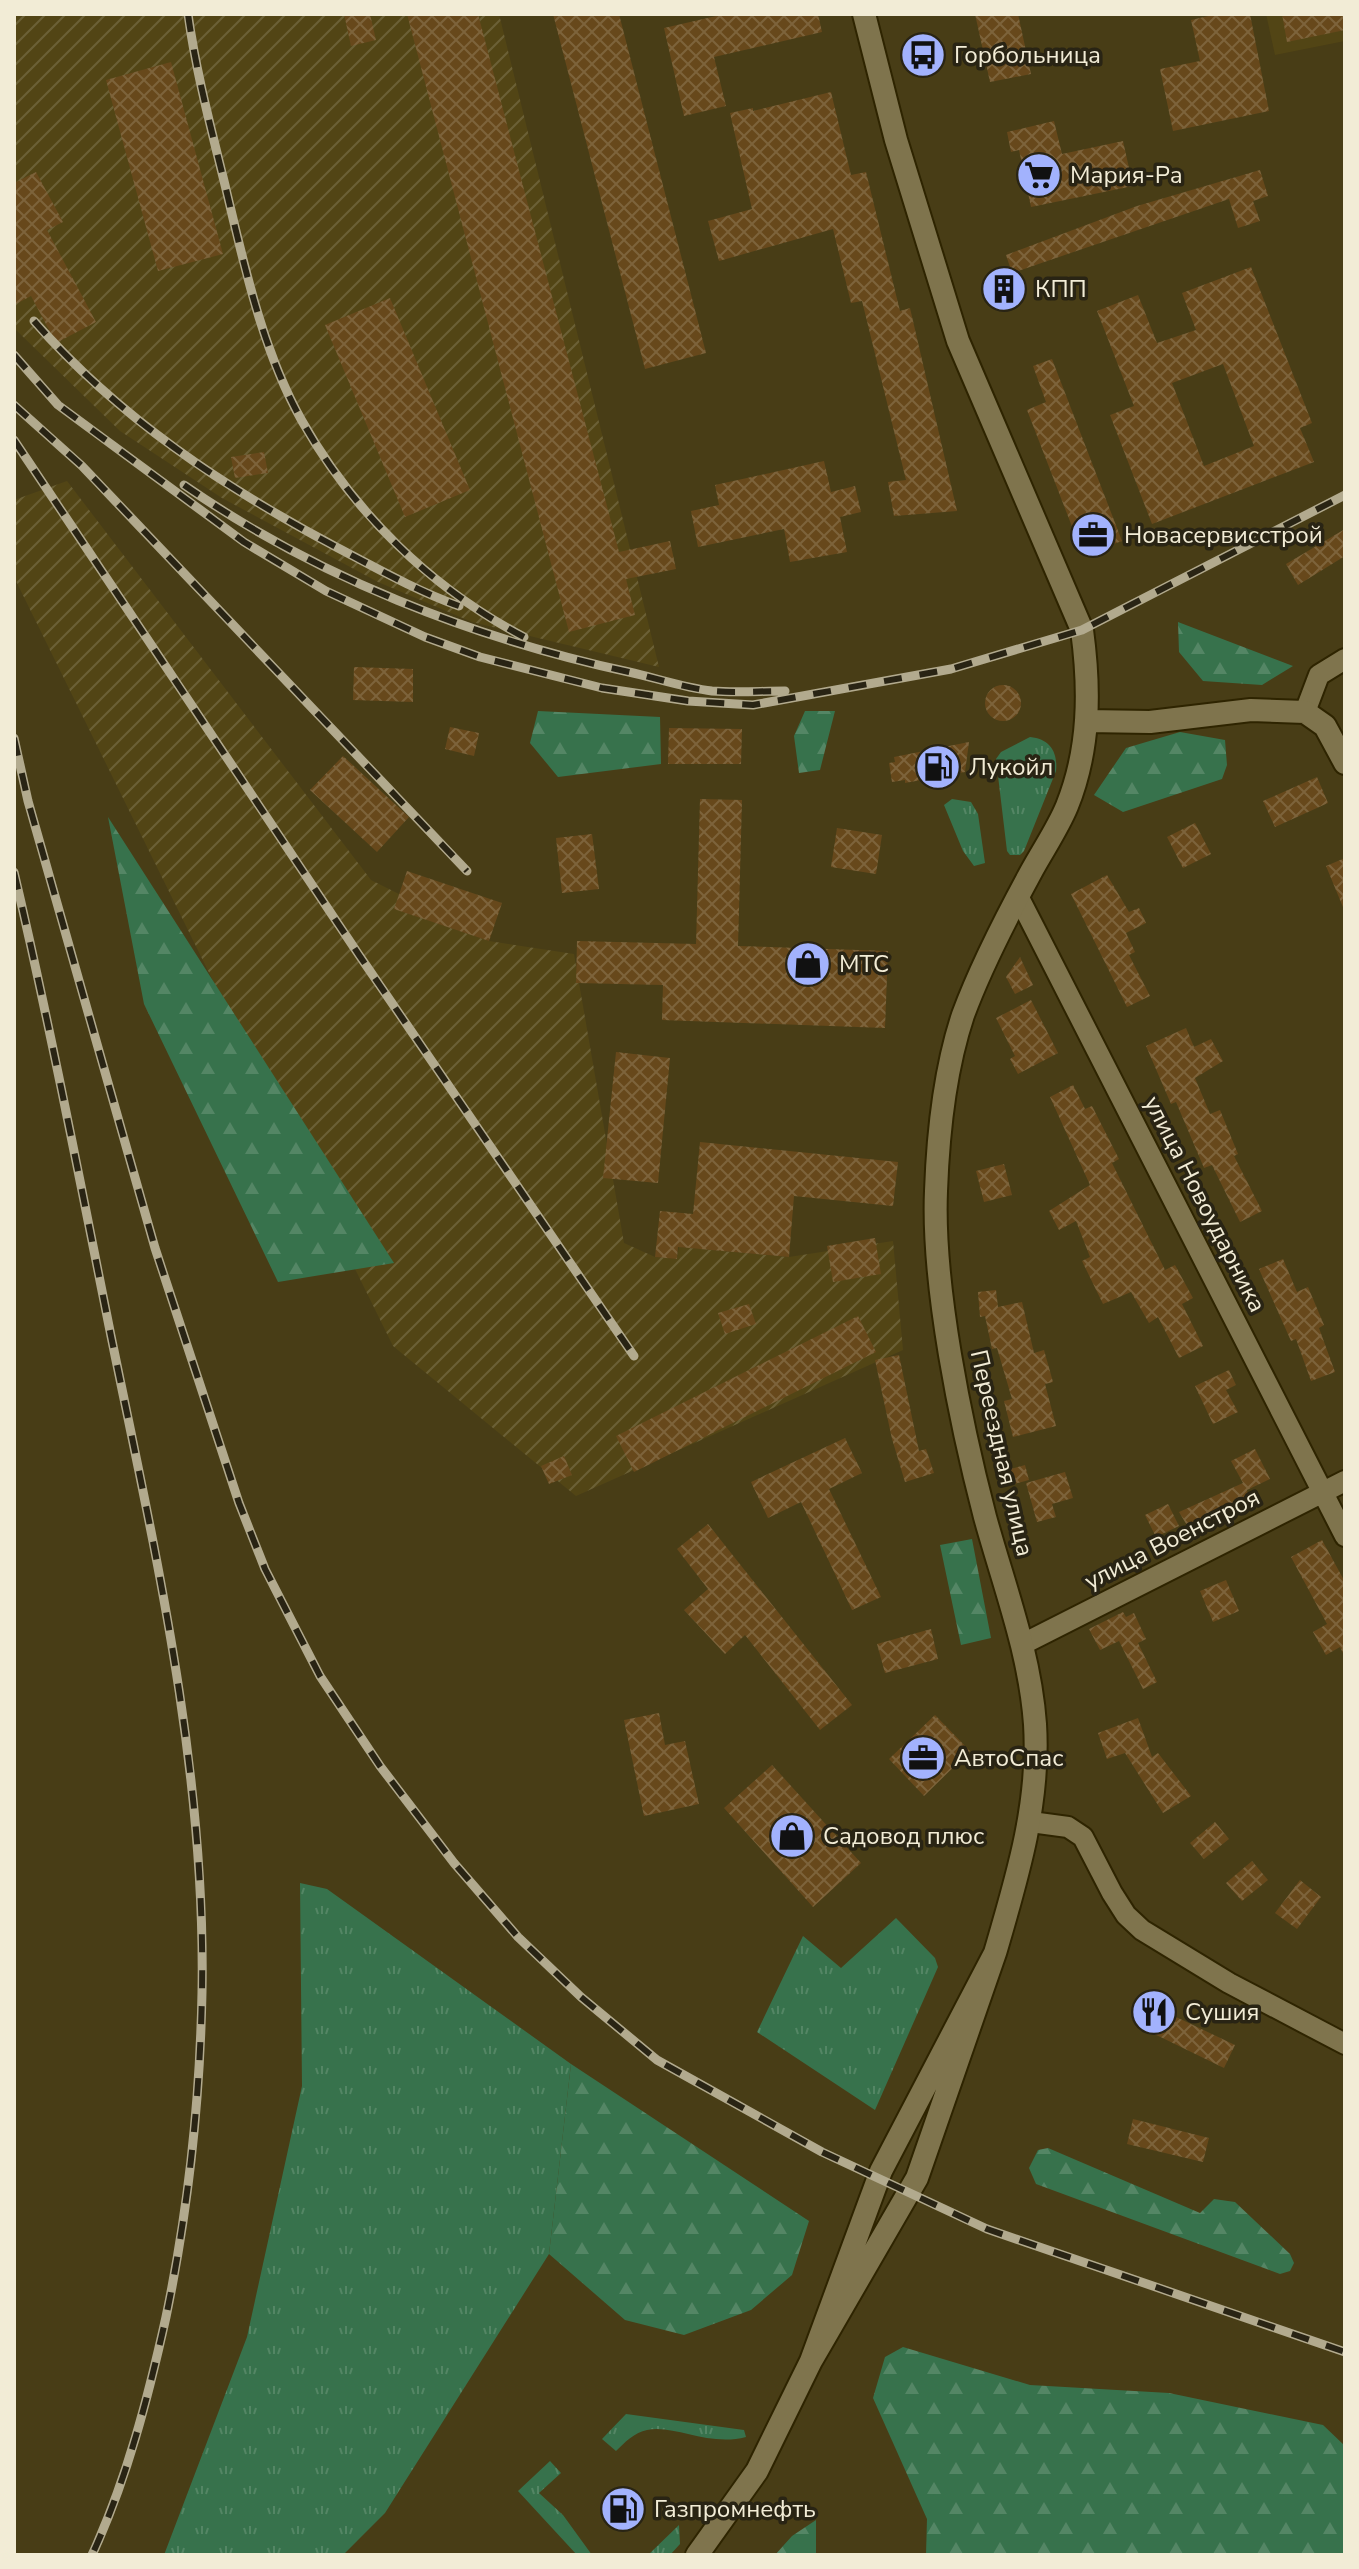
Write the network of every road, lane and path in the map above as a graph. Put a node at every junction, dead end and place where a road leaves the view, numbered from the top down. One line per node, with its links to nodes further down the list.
1 (864, 14): 4 (street, Переездная улица)
2 (1345, 659): 3 (street)
3 (1305, 712): 4 (street); 5 (street)
4 (1087, 721): 6 (street, Переездная улица)
5 (1345, 763)
6 (1018, 896): 8 (street, улица Новоударника); 10 (street, Переездная улица)
7 (1345, 1481): 8 (street, улица Военстроя)
8 (1322, 1492): 9 (street, улица Новоударника); 10 (street, улица Военстроя)
9 (1345, 1536)
10 (1023, 1644): 11 (street, Переездная улица)
11 (1031, 1822): 12 (street, Переездная улица); 13 (street)
12 (995, 1953): 14 (street); 14 (street)
13 (1345, 2044)
14 (811, 2361): 15 (street)
15 (697, 2555)

